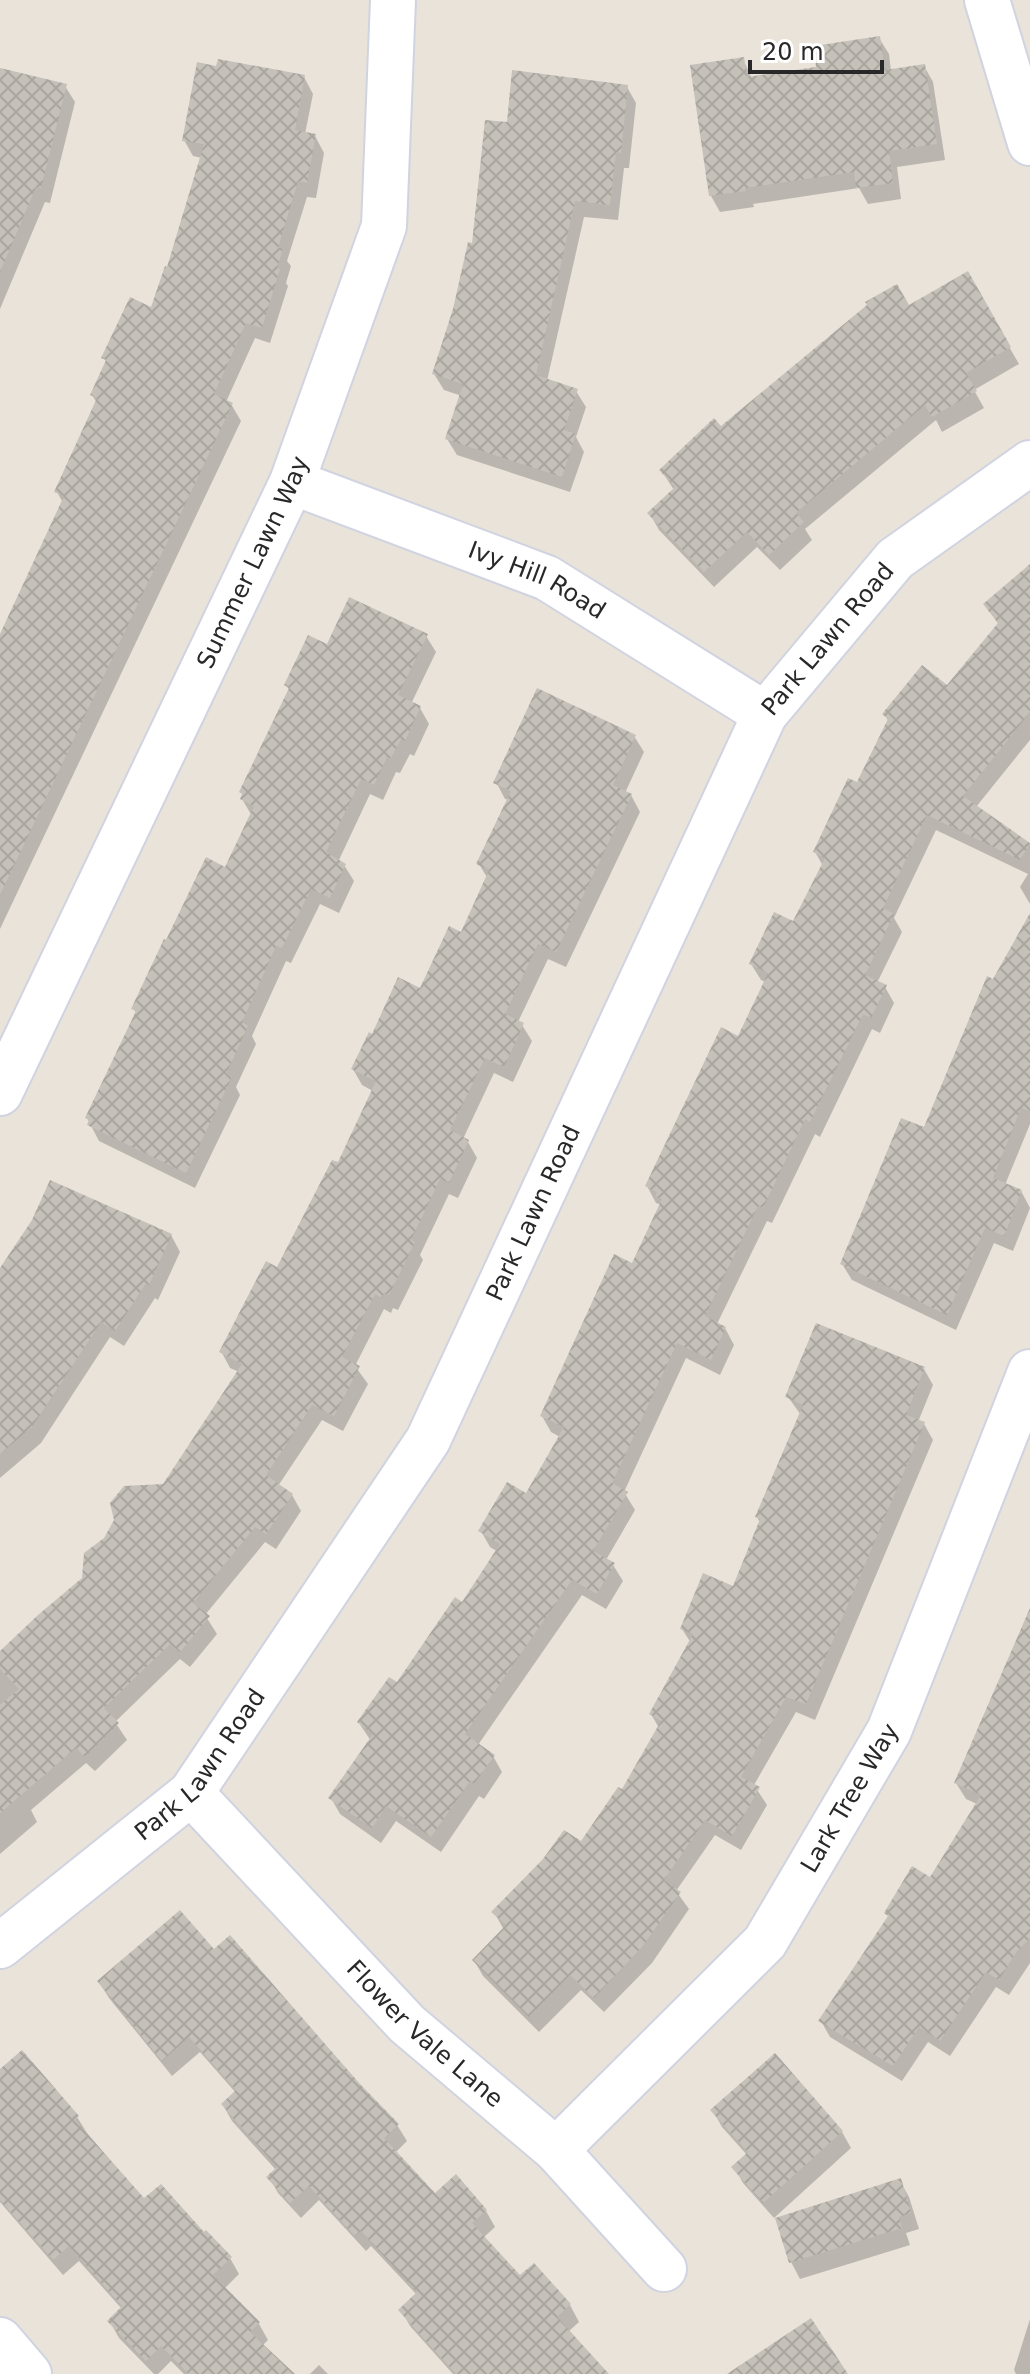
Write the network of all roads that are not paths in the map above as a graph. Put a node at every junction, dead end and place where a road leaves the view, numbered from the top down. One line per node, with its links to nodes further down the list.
1 (393, 0): 5 (street, Summer Lawn Way)
2 (987, 0): 3 (street)
3 (1030, 143)
4 (1030, 463): 6 (street, Park Lawn Road)
5 (292, 482): 6 (street, Ivy Hill Road); 7 (street, Summer Lawn Way)
6 (765, 714): 9 (street, Park Lawn Road)
7 (0, 1093)
8 (1030, 1372): 11 (street, Lark Tree Way)
9 (191, 1793): 10 (street, Park Lawn Road); 11 (street, Flower Vale Lane)
10 (0, 1946)
11 (556, 2150): 12 (street, Flower Vale Lane)
12 (664, 2269)
13 (0, 2340): 14 (street)
14 (29, 2374)

